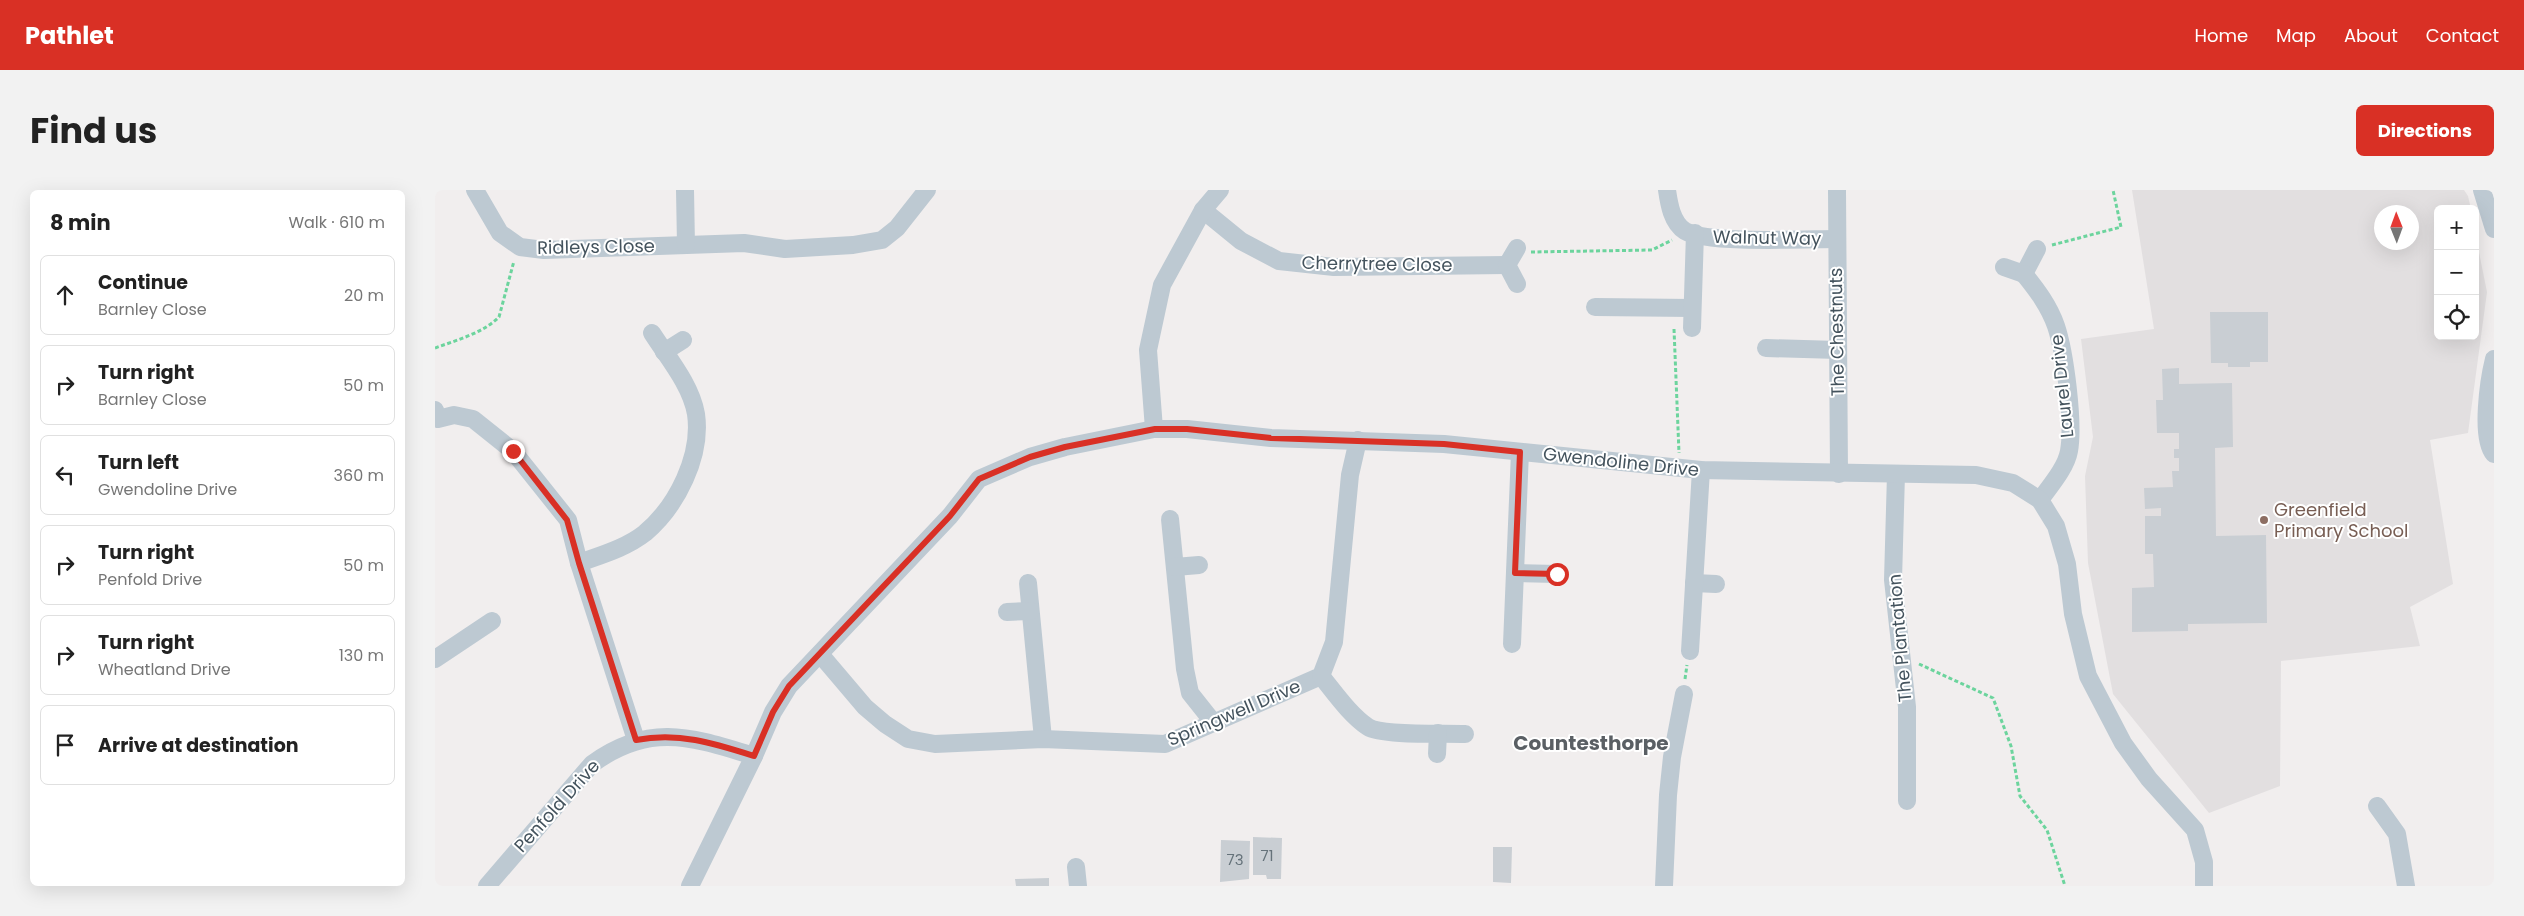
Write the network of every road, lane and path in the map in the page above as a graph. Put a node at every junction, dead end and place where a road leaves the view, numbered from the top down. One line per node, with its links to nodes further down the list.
1 (475, 190): 15 (street, Ridleys Close)
2 (685, 190): 13 (street)
3 (927, 190): 13 (street, Ridleys Close)
4 (1220, 190): 9 (street)
5 (1667, 190): 11 (street, Walnut Way)
6 (1837, 190): 12 (street, The Chestnuts)
7 (2113, 190): 17 (path)
8 (2482, 190): 10 (street)
9 (1203, 210): 18 (street, Cherrytree Close); 34 (street)
10 (2494, 229)
11 (1695, 234): 12 (street, Walnut Way); 24 (street)
12 (1836, 239): 30 (street, The Chestnuts)
13 (685, 245): 15 (street, Ridleys Close)
14 (1676, 246): 16 (path)
15 (520, 247): 28 (path)
16 (1517, 248): 18 (street)
17 (2037, 249): 20 (street)
18 (1507, 265): 21 (street)
19 (2004, 267): 20 (street)
20 (2024, 274): 42 (street, Laurel Drive)
21 (1517, 284)
22 (1595, 307): 23 (street)
23 (1675, 308): 24 (street); 38 (path)
24 (1692, 308): 25 (street)
25 (1692, 328)
26 (652, 333): 31 (street)
27 (683, 340): 31 (street)
28 (435, 348)
29 (1766, 348): 30 (street)
30 (1838, 350): 40 (street, The Chestnuts)
31 (664, 352): 44 (street)
32 (2494, 358): 37 (street)
33 (436, 417): 44 (street)
34 (1155, 429): 35 (street, Gwendoline Drive); 57 (street, Gwendoline Drive)
35 (1358, 440): 36 (street, Gwendoline Drive); 60 (street, Springwell Drive)
36 (1520, 452): 38 (street, Gwendoline Drive); 47 (street)
37 (2494, 454)
38 (1681, 468): 39 (street, Gwendoline Drive)
39 (1701, 470): 40 (street, Gwendoline Drive); 49 (street)
40 (1839, 474): 41 (street, Gwendoline Drive)
41 (1897, 474): 42 (street, Gwendoline Drive); 58 (street, The Plantation)
42 (2040, 500): 77 (street, Gwendoline Drive)
43 (1170, 519): 46 (street)
44 (579, 563): 66 (street)
45 (1199, 565): 46 (street)
46 (1175, 567): 62 (street)
47 (1515, 573): 48 (street); 55 (street)
48 (1557, 574)
49 (1694, 582): 51 (street); 56 (street)
50 (1028, 583): 52 (street)
51 (1716, 584)
52 (1030, 611): 53 (street); 65 (street)
53 (1007, 612)
54 (492, 621): 59 (street)
55 (1512, 644)
56 (1690, 651): 61 (path)
57 (821, 654): 65 (street, Springwell Drive); 68 (street, Gwendoline Drive)
58 (1900, 656): 69 (street, The Plantation); 76 (path)
59 (435, 659)
60 (1321, 676): 62 (street, Springwell Drive); 63 (street)
61 (1684, 694): 75 (street)
62 (1213, 722): 65 (street, Springwell Drive)
63 (1438, 733): 64 (street); 67 (street)
64 (1465, 734)
65 (1043, 738)
66 (636, 740): 68 (street, Penfold Drive); 72 (street, Penfold Drive)
67 (1437, 754)
68 (754, 756): 73 (street, Gwendoline Drive)
69 (1907, 801)
70 (2377, 806): 78 (street)
71 (1076, 867): 74 (street)
72 (487, 886)
73 (689, 886)
74 (1078, 886)
75 (1664, 886)
76 (2065, 886)
77 (2204, 886)
78 (2406, 886)

